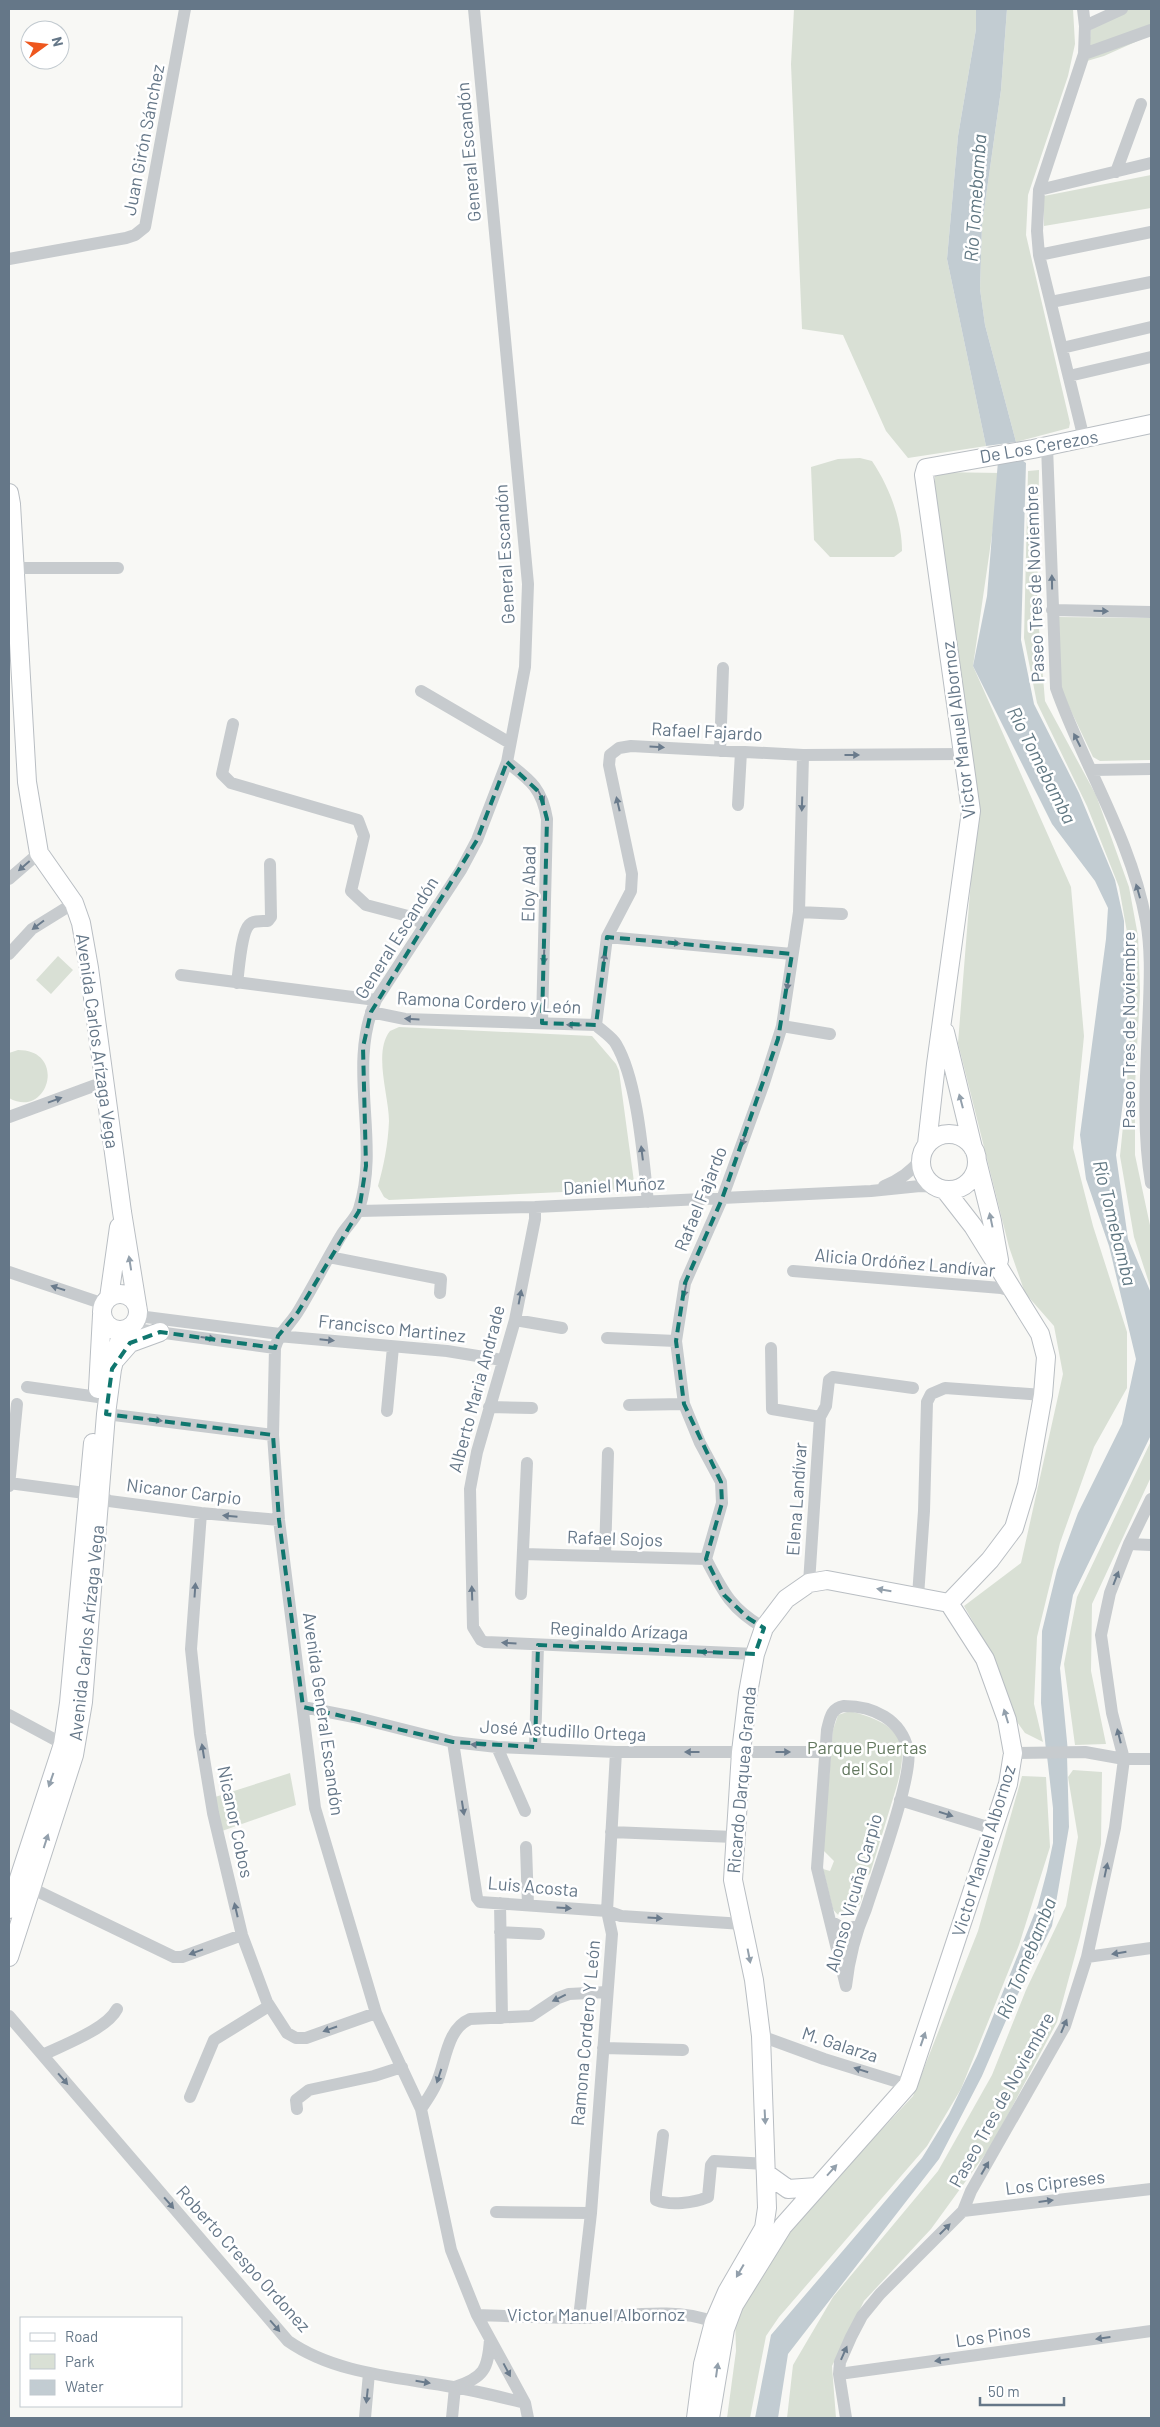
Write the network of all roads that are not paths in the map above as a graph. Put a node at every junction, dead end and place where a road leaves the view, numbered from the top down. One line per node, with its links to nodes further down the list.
1 (186, 9): 14 (street, Juan Girón Sánchez)
2 (474, 9): 33 (street, General Escandón)
3 (1083, 9): 5 (street)
4 (1122, 9): 5 (street)
5 (1085, 26): 7 (street)
6 (1151, 30): 7 (street)
7 (1084, 54): 11 (street)
8 (1141, 104): 10 (street)
9 (1151, 163): 10 (street)
10 (1116, 172): 11 (street)
11 (1038, 190): 13 (street)
12 (1151, 232): 13 (street)
13 (1039, 255): 16 (street)
14 (9, 259)
15 (1151, 282): 16 (street)
16 (1051, 302): 18 (street)
17 (1151, 327): 18 (street)
18 (1062, 348): 20 (street)
19 (1151, 357): 20 (street)
20 (1068, 376): 22 (street)
21 (1151, 424): 22 (street, De Los Cerezos)
22 (1084, 439): 23 (street, De Los Cerezos)
23 (1040, 448): 24 (street, De Los Cerezos); 28 (street, Paseo Tres de Noviembre, one-way to 23)
24 (926, 468): 36 (street, Victor Manuel Albornoz)
25 (9, 493): 26 (street, Avenida Carlos Arízaga Vega)
26 (16, 568): 27 (street); 37 (street, Avenida Carlos Arízaga Vega)
27 (118, 568)
28 (1052, 610): 29 (street, one-way to 29); 41 (street, Paseo Tres de Noviembre, one-way to 28)
29 (1151, 612)
30 (723, 668): 34 (street)
31 (421, 691): 33 (street)
32 (233, 724): 49 (street)
33 (510, 743): 39 (street, General Escandón)
34 (720, 751): 35 (street, Rafael Fajardo); 50 (street, Rafael Fajardo, one-way to 34)
35 (741, 752): 38 (street, Rafael Fajardo); 42 (street)
36 (964, 754): 38 (street, Rafael Fajardo, one-way to 36); 57 (street, Victor Manuel Albornoz)
37 (16, 755): 43 (street, Avenida Carlos Arízaga Vega)
38 (804, 755): 47 (street, Rafael Fajardo, one-way to 47)
39 (507, 762): 49 (street, General Escandón); 58 (street, Eloy Abad, one-way to 58)
40 (1151, 769): 41 (street)
41 (1092, 770): 66 (street, Paseo Tres de Noviembre, one-way to 41)
42 (738, 805)
43 (39, 853): 45 (street, one-way to 45); 46 (street, Avenida Carlos Arízaga Vega)
44 (270, 864): 54 (street)
45 (9, 879)
46 (74, 903): 51 (street, one-way to 51); 62 (street, Avenida Carlos Arízaga Vega)
47 (799, 912): 48 (street); 52 (street, Rafael Fajardo)
48 (842, 914)
49 (424, 924): 55 (street, General Escandón)
50 (607, 937): 52 (street, one-way to 52); 59 (street, one-way to 50)
51 (9, 954)
52 (792, 954): 60 (street, Rafael Fajardo, one-way to 60)
53 (180, 975): 54 (street, Ramona Cordero y León)
54 (238, 982): 55 (street, Ramona Cordero y León)
55 (376, 1000): 56 (street, General Escandón)
56 (371, 1012): 58 (street, Ramona Cordero y León, one-way to 56); 72 (street, General Escandón)
57 (943, 1021): 64 (street, Victor Manuel Albornoz); 65 (street, Victor Manuel Albornoz, one-way to 57)
58 (542, 1023): 59 (street, Ramona Cordero y León, one-way to 58)
59 (596, 1025): 70 (street, Ramona Cordero y León, one-way to 59)
60 (782, 1026): 61 (street); 69 (street, Rafael Fajardo, one-way to 69)
61 (830, 1034)
62 (104, 1082): 63 (street, one-way to 62); 73 (street, Avenida Carlos Arízaga Vega)
63 (9, 1117)
64 (924, 1152): 65 (street); 67 (street, Victor Manuel Albornoz); 68 (street, Daniel Muñoz)
65 (975, 1154): 67 (street); 75 (street, Victor Manuel Albornoz, one-way to 65)
66 (1151, 1183)
67 (941, 1188): 68 (street, Daniel Muñoz); 75 (street, Victor Manuel Albornoz)
68 (871, 1191): 69 (street, Daniel Muñoz)
69 (722, 1199): 70 (street, Daniel Muñoz); 87 (street, Rafael Fajardo, one-way to 87)
70 (648, 1202): 71 (street, Daniel Muñoz)
71 (535, 1207): 72 (street, Daniel Muñoz); 81 (street, Alberto Maria Andrade, one-way to 71)
72 (359, 1211): 74 (street)
73 (122, 1212): 80 (street, Avenida Carlos Arízaga Vega); 82 (street, Avenida Carlos Arízaga Vega, one-way to 73)
74 (329, 1257): 79 (street); 86 (street)
75 (1000, 1268): 78 (street, Victor Manuel Albornoz)
76 (9, 1272): 80 (street, one-way to 76)
77 (793, 1272): 78 (street, Alicia Ordóñez Landívar)
78 (1015, 1292): 94 (street, Victor Manuel Albornoz)
79 (440, 1293)
80 (105, 1306): 82 (street); 82 (street); 95 (street, Avenida Carlos Arízaga Vega)
81 (515, 1320): 83 (street); 90 (street, Alberto Maria Andrade)
82 (132, 1322): 84 (street); 86 (street); 91 (street, Avenida Carlos Arízaga Vega)
83 (562, 1328)
84 (160, 1332): 86 (street, one-way to 86); 91 (street)
85 (607, 1338): 87 (street)
86 (278, 1339): 88 (street, Francisco Martinez, one-way to 88); 104 (street, Avenida General Escandón)
87 (676, 1341): 97 (street, Rafael Fajardo)
88 (393, 1347): 90 (street, Francisco Martinez); 101 (street)
89 (771, 1348): 103 (street)
90 (502, 1360): 99 (street, Alberto Maria Andrade)
91 (112, 1369): 102 (street, Avenida Carlos Arízaga Vega)
92 (27, 1387): 95 (street)
93 (913, 1388): 103 (street, Elena Landívar)
94 (1043, 1395): 119 (street); 120 (street, Victor Manuel Albornoz)
95 (98, 1397): 108 (street, Avenida Carlos Arízaga Vega)
96 (17, 1404): 107 (street)
97 (684, 1404): 98 (street); 116 (street, Rafael Fajardo)
98 (630, 1405)
99 (489, 1406): 100 (street); 122 (street, Alberto Maria Andrade, one-way to 99)
100 (532, 1408)
101 (386, 1411)
102 (106, 1414): 104 (street, one-way to 104); 108 (street, Avenida Carlos Arízaga Vega)
103 (820, 1417): 117 (street, Elena Landívar)
104 (273, 1435): 111 (street, Avenida General Escandón)
105 (608, 1453): 115 (street)
106 (527, 1463): 114 (street)
107 (9, 1484): 108 (street, Nicanor Carpio)
108 (93, 1494): 110 (street, Nicanor Carpio); 128 (street, Avenida Carlos Arízaga Vega); 143 (street, Avenida Carlos Arízaga Vega, one-way to 108)
109 (1151, 1500): 112 (street, Paseo Tres de Noviembre)
110 (200, 1513): 111 (street, Nicanor Carpio, one-way to 110); 153 (street, Nicanor Cobos, one-way to 110)
111 (279, 1520): 125 (street, Avenida General Escandón)
112 (1129, 1544): 113 (street); 136 (street, Paseo Tres de Noviembre, one-way to 112)
113 (1151, 1545)
114 (523, 1554): 115 (street, Rafael Sojos); 118 (street)
115 (605, 1556): 116 (street, Rafael Sojos)
116 (706, 1560): 121 (street)
117 (809, 1583): 119 (street, one-way to 117); 121 (street, Ricardo Darquea Granda)
118 (521, 1594)
119 (918, 1596): 120 (street)
120 (949, 1603): 134 (street, Victor Manuel Albornoz, one-way to 120)
121 (764, 1628): 124 (street, Ricardo Darquea Granda)
122 (481, 1640): 123 (street, Reginaldo Arízaga, one-way to 122)
123 (538, 1645): 124 (street, Reginaldo Arízaga, one-way to 123); 130 (street)
124 (756, 1654): 132 (street, Ricardo Darquea Granda)
125 (303, 1707): 127 (street, José Astudillo Ortega); 160 (street, Avenida General Escandón)
126 (9, 1715): 128 (street)
127 (453, 1742): 129 (street, José Astudillo Ortega, one-way to 127); 144 (street, Luis Acosta, one-way to 144)
128 (63, 1744): 146 (street, Avenida Carlos Arízaga Vega, one-way to 146)
129 (497, 1747): 130 (street, José Astudillo Ortega); 138 (street)
130 (535, 1747): 131 (street, José Astudillo Ortega)
131 (616, 1752): 132 (street, José Astudillo Ortega, one-way to 131); 140 (street, Ramona Cordero Y León)
132 (741, 1752): 133 (street, José Astudillo Ortega, one-way to 133); 141 (street, Ricardo Darquea Granda)
133 (825, 1752): 137 (street, Alonso Vicuña Carpio); 148 (street, Alonso Vicuña Carpio)
134 (1013, 1753): 136 (street); 139 (street, Victor Manuel Albornoz)
135 (1151, 1758): 136 (street)
136 (1124, 1759): 156 (street, Paseo Tres de Noviembre, one-way to 136)
137 (900, 1800): 139 (street, one-way to 139); 150 (street, Alonso Vicuña Carpio)
138 (525, 1811)
139 (994, 1829): 168 (street, Victor Manuel Albornoz, one-way to 139)
140 (611, 1832): 141 (street); 147 (street, Ramona Cordero Y León)
141 (734, 1838): 149 (street, Ricardo Darquea Granda)
142 (526, 1847): 145 (street)
143 (31, 1888): 153 (street, one-way to 143); 155 (street, Avenida Carlos Arízaga Vega)
144 (500, 1903): 145 (street, Luis Acosta); 151 (street)
145 (528, 1905): 147 (street, Luis Acosta, one-way to 147)
146 (9, 1909)
147 (607, 1911): 149 (street, Luis Acosta, one-way to 149); 157 (street, Ramona Cordero Y León)
148 (830, 1921): 150 (street); 150 (street, Alonso Vicuña Carpio)
149 (743, 1924): 163 (street, Ricardo Darquea Granda, one-way to 163)
150 (859, 1926)
151 (500, 1932): 152 (street); 162 (street)
152 (539, 1934)
153 (242, 1935): 158 (street, Nicanor Cobos)
154 (1151, 1948): 156 (street, one-way to 156)
155 (9, 1957)
156 (1087, 1957): 177 (street, Paseo Tres de Noviembre, one-way to 156)
157 (607, 1992): 162 (street, one-way to 162); 164 (street, Ramona Cordero Y León)
158 (270, 2006): 160 (street, Nicanor Cobos, one-way to 158); 169 (street)
159 (117, 2010): 166 (street)
160 (376, 2013): 167 (street, Avenida General Escandón)
161 (9, 2016): 166 (street, Roberto Crespo Ordonez)
162 (502, 2018): 170 (street, one-way to 170)
163 (761, 2036): 168 (street, M. Galarza, one-way to 163); 173 (street, Ricardo Darquea Granda, one-way to 173)
164 (603, 2048): 165 (street); 180 (street, Ramona Cordero Y León)
165 (683, 2050)
166 (42, 2055): 186 (street, Roberto Crespo Ordonez, one-way to 186)
167 (402, 2067): 170 (street, Avenida General Escandón); 171 (street)
168 (908, 2085): 174 (street, Victor Manuel Albornoz, one-way to 168)
169 (190, 2097)
170 (421, 2108): 181 (street, Avenida General Escandón)
171 (297, 2109)
172 (663, 2134): 173 (street)
173 (766, 2169): 174 (street); 176 (street, Ricardo Darquea Granda)
174 (817, 2187): 179 (street, Victor Manuel Albornoz)
175 (1151, 2189): 177 (street, Los Cipreses, one-way to 175)
176 (767, 2192): 179 (street); 183 (street, Ricardo Darquea Granda, one-way to 183)
177 (962, 2211): 187 (street, Paseo Tres de Noviembre, one-way to 177)
178 (496, 2212): 180 (street)
179 (794, 2212): 194 (street, Victor Manuel Albornoz, one-way to 179)
180 (591, 2213): 182 (street, Ramona Cordero Y León)
181 (477, 2315): 182 (street, Victor Manuel Albornoz); 185 (street, Avenida General Escandón)
182 (579, 2318): 183 (street, Victor Manuel Albornoz)
183 (714, 2322): 193 (street)
184 (1151, 2331): 187 (street, Los Pinos, one-way to 187)
185 (490, 2338): 188 (street); 189 (street, one-way to 189)
186 (369, 2373): 188 (street, Roberto Crespo Ordonez, one-way to 188); 190 (street, one-way to 190)
187 (839, 2374): 195 (street, Paseo Tres de Noviembre)
188 (455, 2387): 189 (street, Roberto Crespo Ordonez); 191 (street)
189 (525, 2403): 192 (street)
190 (365, 2418)
191 (452, 2418)
192 (528, 2418)
193 (696, 2418)
194 (710, 2418)
195 (846, 2418)

